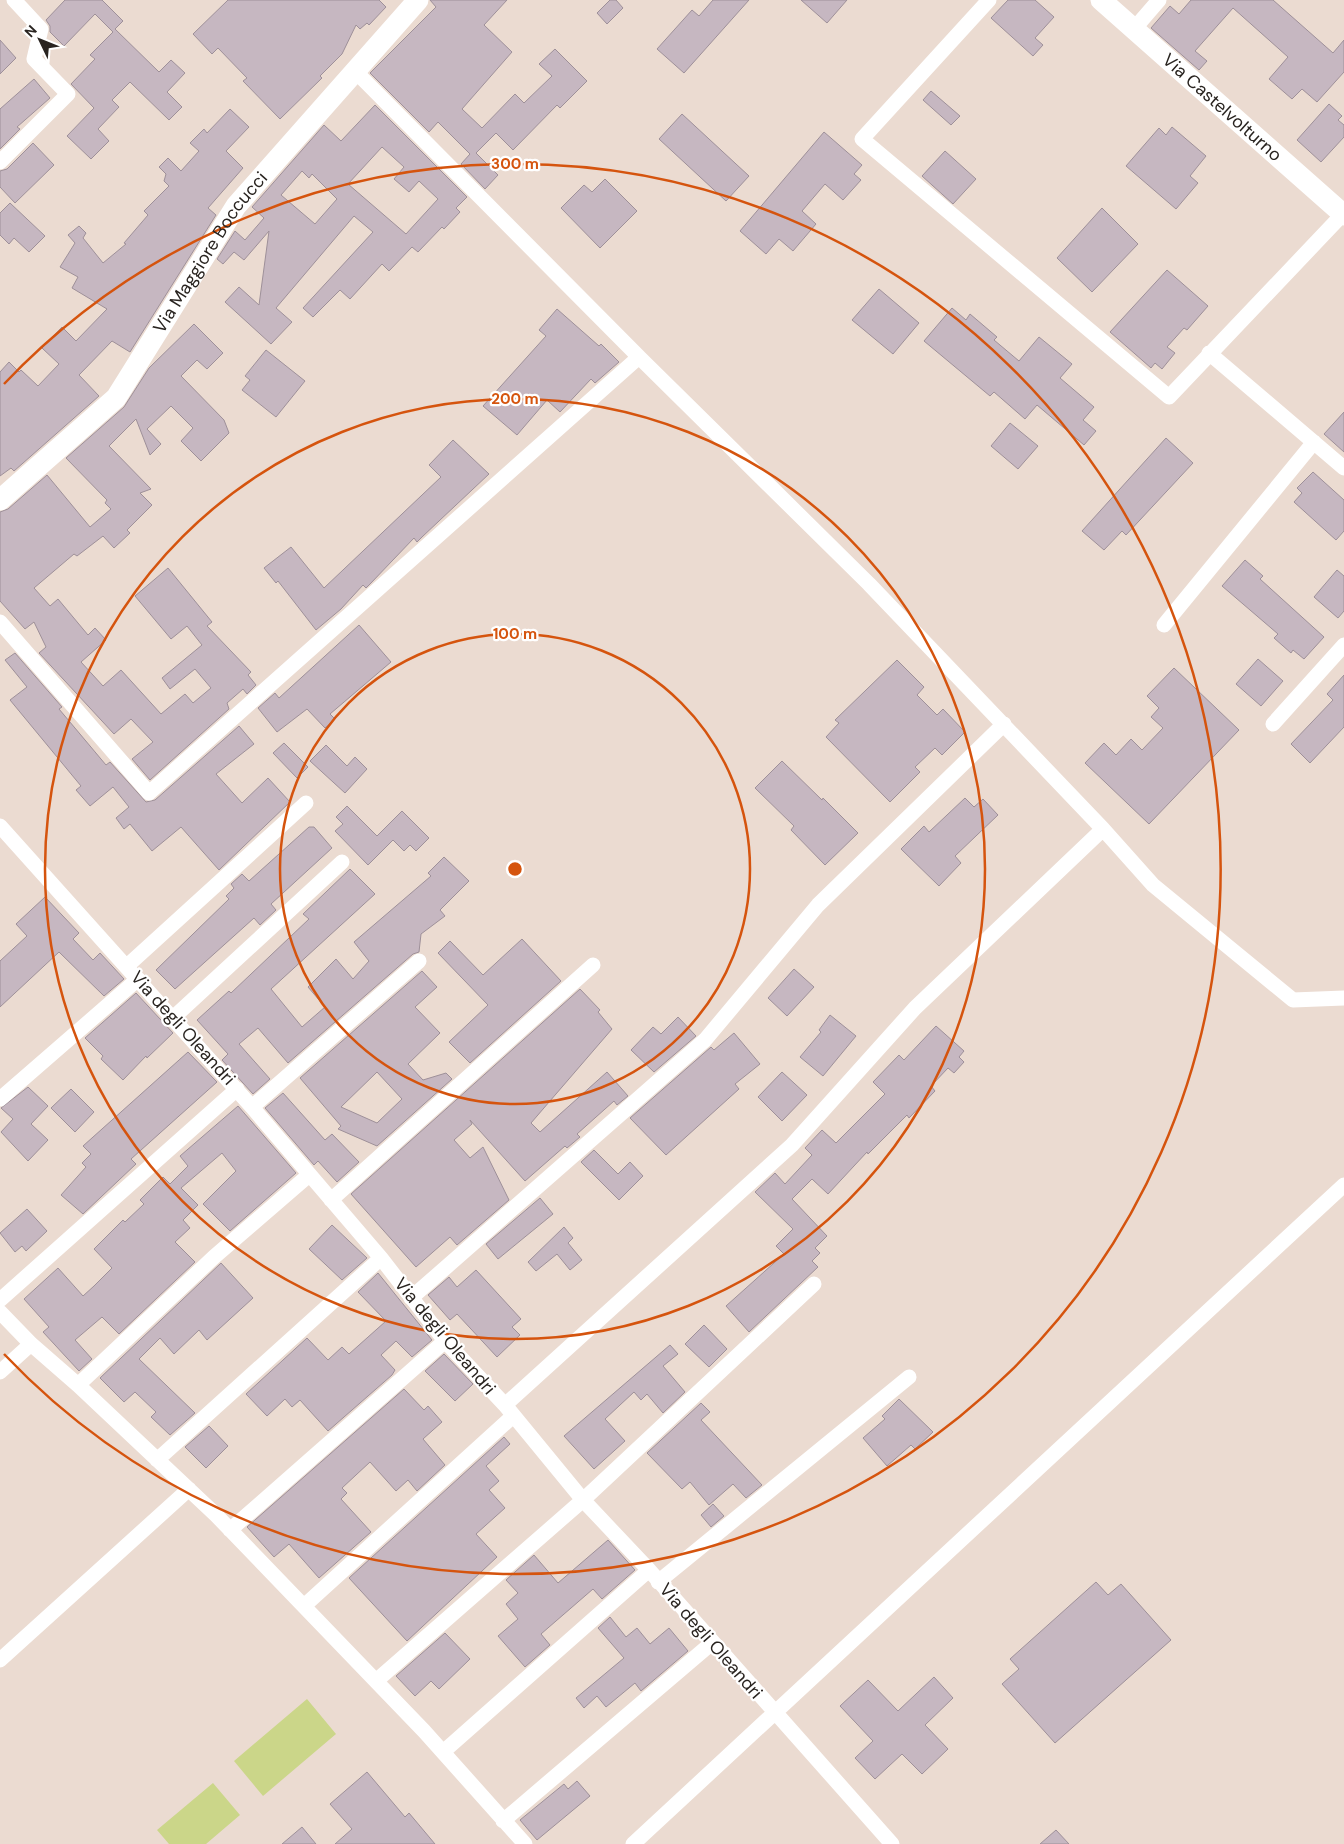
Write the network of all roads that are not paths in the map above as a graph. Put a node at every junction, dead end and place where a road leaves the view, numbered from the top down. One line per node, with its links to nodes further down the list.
1 (14, 0): 8 (street)
2 (418, 0): 7 (street, Via Maggiore Boccucci)
3 (989, 0): 10 (street)
4 (1101, 0): 6 (street, Via Castelvolturno)
5 (1159, 0): 6 (street)
6 (1134, 29): 9 (street, Via Castelvolturno)
7 (354, 70): 11 (street); 14 (street, Via Maggiore Boccucci)
8 (0, 162)
9 (1343, 214): 10 (street)
10 (1209, 353): 12 (street)
11 (639, 357): 15 (street); 18 (street)
12 (1314, 442): 13 (street); 16 (street)
13 (1344, 468)
14 (0, 500)
15 (0, 622)
16 (1164, 624)
17 (1344, 645): 19 (street)
18 (1004, 724): 22 (street); 38 (street)
19 (1273, 724)
20 (306, 803): 26 (street)
21 (0, 826): 26 (street, Via degli Oleandri)
22 (1103, 829): 28 (street); 46 (street)
23 (342, 862): 29 (street)
24 (419, 960): 32 (street)
25 (594, 965): 35 (street)
26 (127, 966): 27 (street, Via degli Oleandri)
27 (138, 979): 29 (street, Via degli Oleandri); 31 (street)
28 (1344, 998)
29 (174, 1017): 30 (street, Via degli Oleandri)
30 (237, 1089): 32 (street, Via degli Oleandri); 39 (street)
31 (0, 1099)
32 (252, 1107): 33 (street, Via degli Oleandri)
33 (309, 1175): 35 (street, Via degli Oleandri); 45 (street)
34 (1344, 1184): 56 (street)
35 (331, 1200): 36 (street, Via degli Oleandri)
36 (381, 1258): 38 (street, Via degli Oleandri); 47 (street)
37 (814, 1284): 49 (street)
38 (411, 1298): 41 (street, Via degli Oleandri)
39 (0, 1300)
40 (0, 1312): 42 (street)
41 (445, 1341): 46 (street, Via degli Oleandri); 50 (street)
42 (31, 1344): 43 (street); 45 (street)
43 (0, 1372)
44 (909, 1377): 51 (street)
45 (78, 1385): 47 (street)
46 (509, 1411): 49 (street, Via degli Oleandri); 52 (street)
47 (157, 1460): 48 (street)
48 (189, 1489): 50 (street); 54 (street)
49 (583, 1500): 51 (street, Via degli Oleandri); 55 (street)
50 (230, 1530): 52 (street)
51 (653, 1576): 53 (street, Via degli Oleandri); 57 (street)
52 (304, 1606): 55 (street)
53 (713, 1642): 56 (street, Via degli Oleandri); 58 (street)
54 (0, 1660)
55 (376, 1681): 57 (street)
56 (773, 1712): 60 (street); 61 (street, Via degli Oleandri)
57 (443, 1752): 58 (street)
58 (503, 1821): 59 (street)
59 (525, 1844)
60 (633, 1844)
61 (892, 1844)

